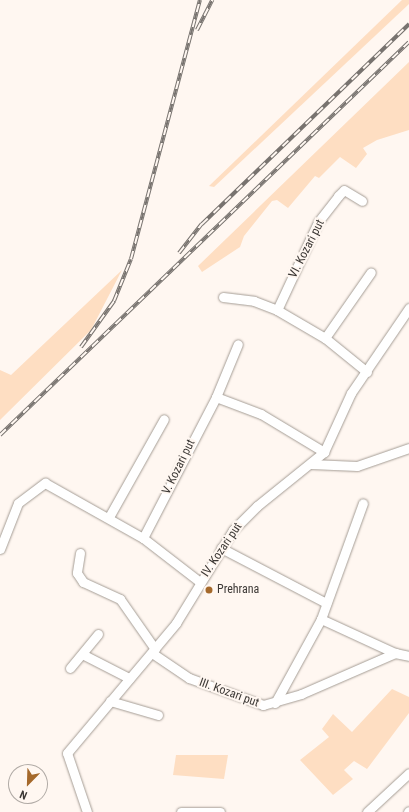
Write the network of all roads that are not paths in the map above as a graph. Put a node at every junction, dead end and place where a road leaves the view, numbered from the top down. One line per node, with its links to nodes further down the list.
1 (362, 201): 5 (street, VI. Kozari put)
2 (371, 272): 6 (street)
3 (223, 297): 5 (street)
4 (409, 308): 8 (street, IV. Kozari put)
5 (277, 310): 6 (street)
6 (325, 338): 8 (street)
7 (238, 344): 9 (street, V. Kozari put)
8 (367, 372): 12 (street, IV. Kozari put)
9 (216, 397): 12 (street); 16 (street, V. Kozari put)
10 (164, 419): 15 (street)
11 (409, 448): 13 (street)
12 (324, 452): 13 (street, IV. Kozari put)
13 (311, 464): 17 (street, IV. Kozari put)
14 (363, 503): 21 (street)
15 (109, 517): 16 (street); 18 (street)
16 (143, 538): 20 (street)
17 (221, 548): 20 (street, IV. Kozari put); 21 (street)
18 (0, 549)
19 (80, 553): 24 (street)
20 (200, 582): 24 (street, IV. Kozari put)
21 (326, 603): 22 (street)
22 (321, 619): 25 (street); 31 (street)
23 (98, 634): 26 (street)
24 (154, 651): 29 (street); 31 (street, III. Kozari put)
25 (395, 653): 27 (street); 31 (street, III. Kozari put)
26 (84, 655): 28 (street); 29 (street)
27 (409, 656)
28 (70, 668)
29 (129, 678): 30 (street)
30 (110, 701): 32 (street); 34 (street)
31 (275, 703)
32 (158, 715)
33 (409, 773): 38 (street)
34 (87, 812)
35 (180, 812): 36 (street)
36 (191, 812): 37 (street)
37 (220, 812)
38 (367, 812)

